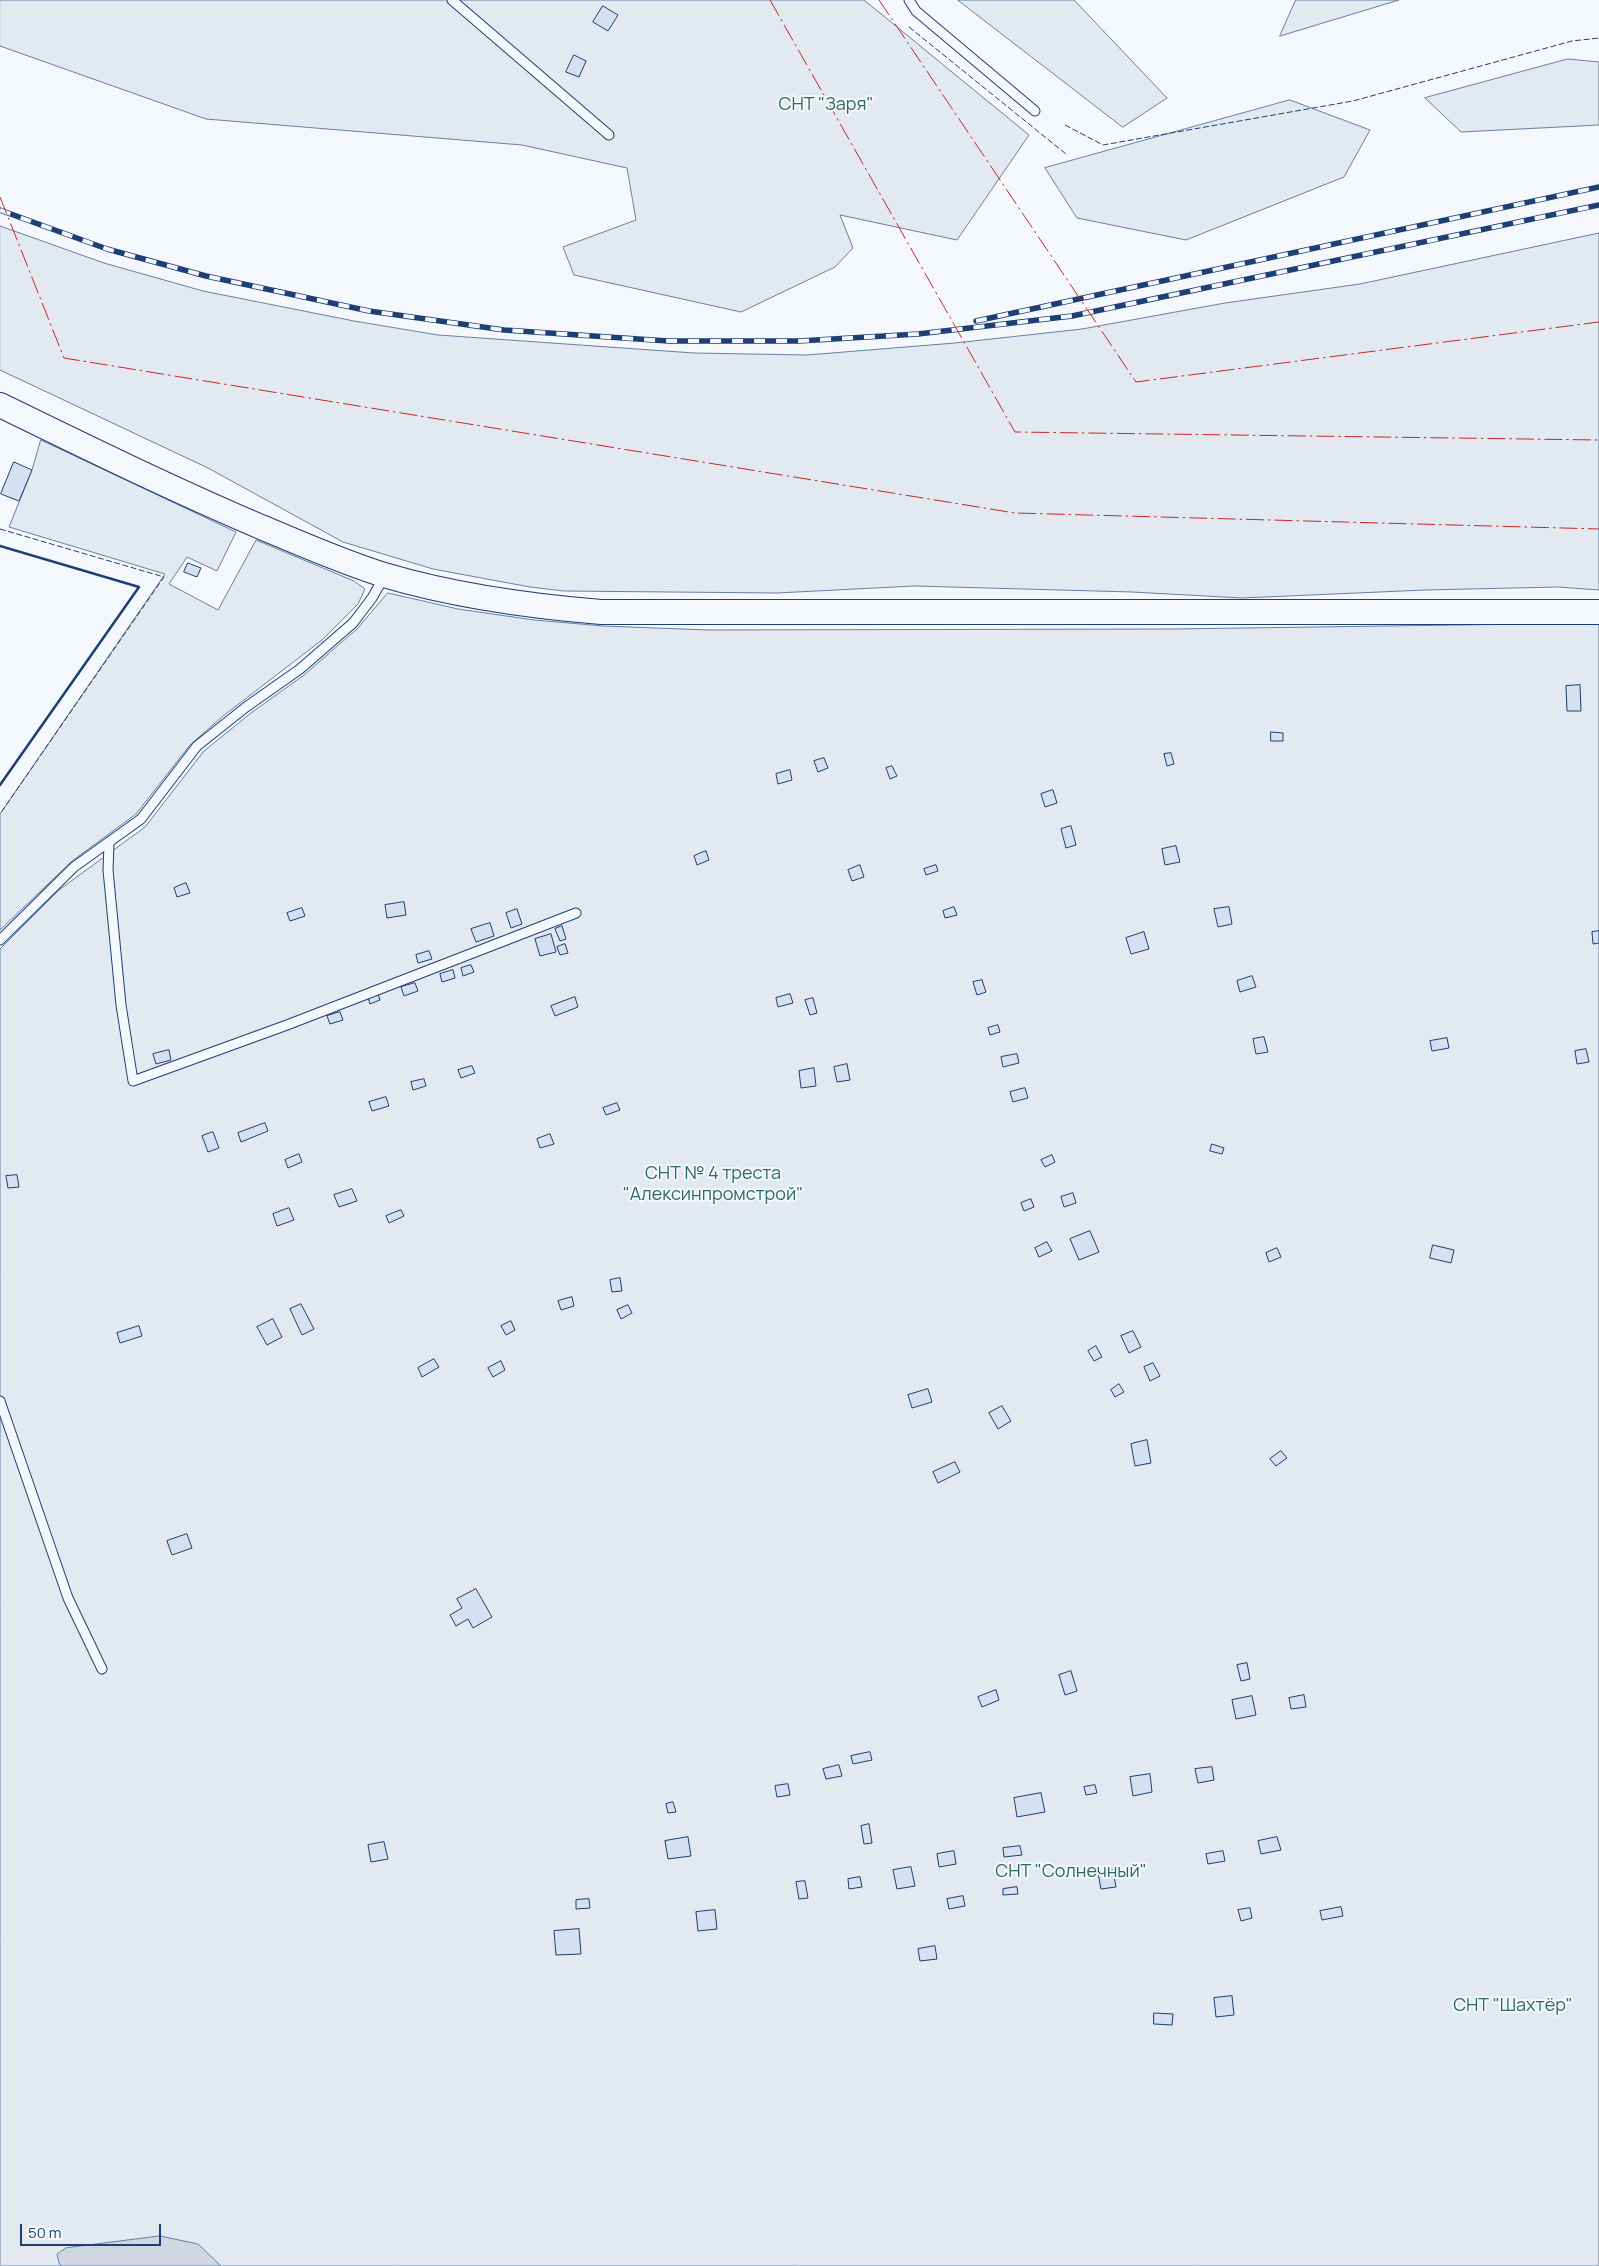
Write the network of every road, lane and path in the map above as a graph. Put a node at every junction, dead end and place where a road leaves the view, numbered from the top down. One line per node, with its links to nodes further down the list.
1 (452, 0): 4 (lane)
2 (909, 0): 3 (lane)
3 (1035, 111)
4 (609, 135)
5 (0, 405): 6 (main road)
6 (385, 575): 7 (main road); 8 (lane)
7 (1599, 612)
8 (109, 844): 9 (lane); 10 (lane)
9 (576, 914)
10 (0, 940)
11 (0, 1401): 12 (lane)
12 (102, 1669)

